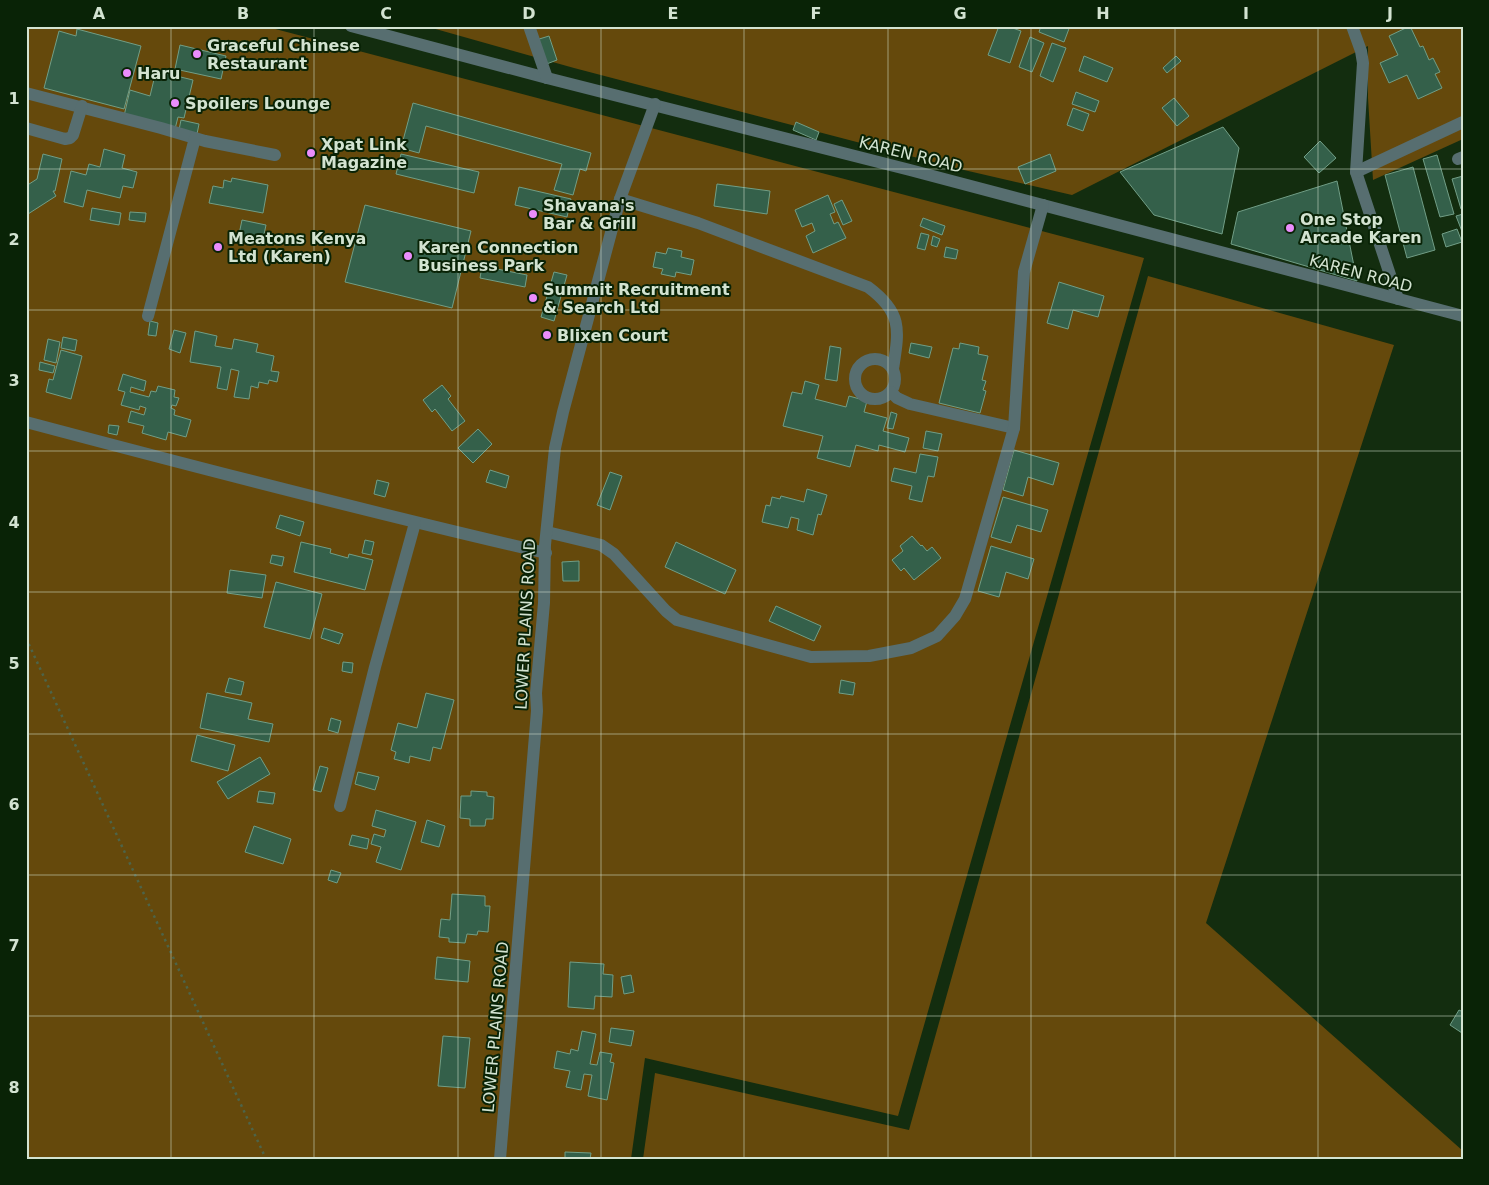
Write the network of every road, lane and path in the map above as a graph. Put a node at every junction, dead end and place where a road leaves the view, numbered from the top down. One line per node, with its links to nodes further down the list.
1 (351, 26): 4 (street, KAREN ROAD)
2 (529, 26): 4 (street)
3 (1352, 26): 12 (street)
4 (547, 78): 6 (street, KAREN ROAD)
5 (26, 93): 7 (street)
6 (655, 104): 13 (street, LOWER PLAINS ROAD); 14 (street, KAREN ROAD)
7 (82, 106): 9 (street); 10 (street)
8 (1463, 122): 12 (street)
9 (26, 128)
10 (195, 138): 11 (street); 16 (street)
11 (275, 154)
12 (1356, 172): 15 (street)
13 (620, 199): 18 (street); 23 (street, LOWER PLAINS ROAD)
14 (1042, 204): 15 (street, KAREN ROAD); 21 (street)
15 (1398, 299): 17 (street, KAREN ROAD)
16 (148, 316)
17 (1463, 316)
18 (893, 369): 19 (street); 19 (street)
19 (891, 392): 21 (street)
20 (26, 422): 22 (street)
21 (1014, 428): 23 (street)
22 (415, 523): 24 (street); 26 (street)
23 (547, 532): 24 (street, LOWER PLAINS ROAD)
24 (546, 553): 28 (street, LOWER PLAINS ROAD)
25 (26, 638): 27 (path)
26 (340, 806)
27 (266, 1159)
28 (500, 1159)

